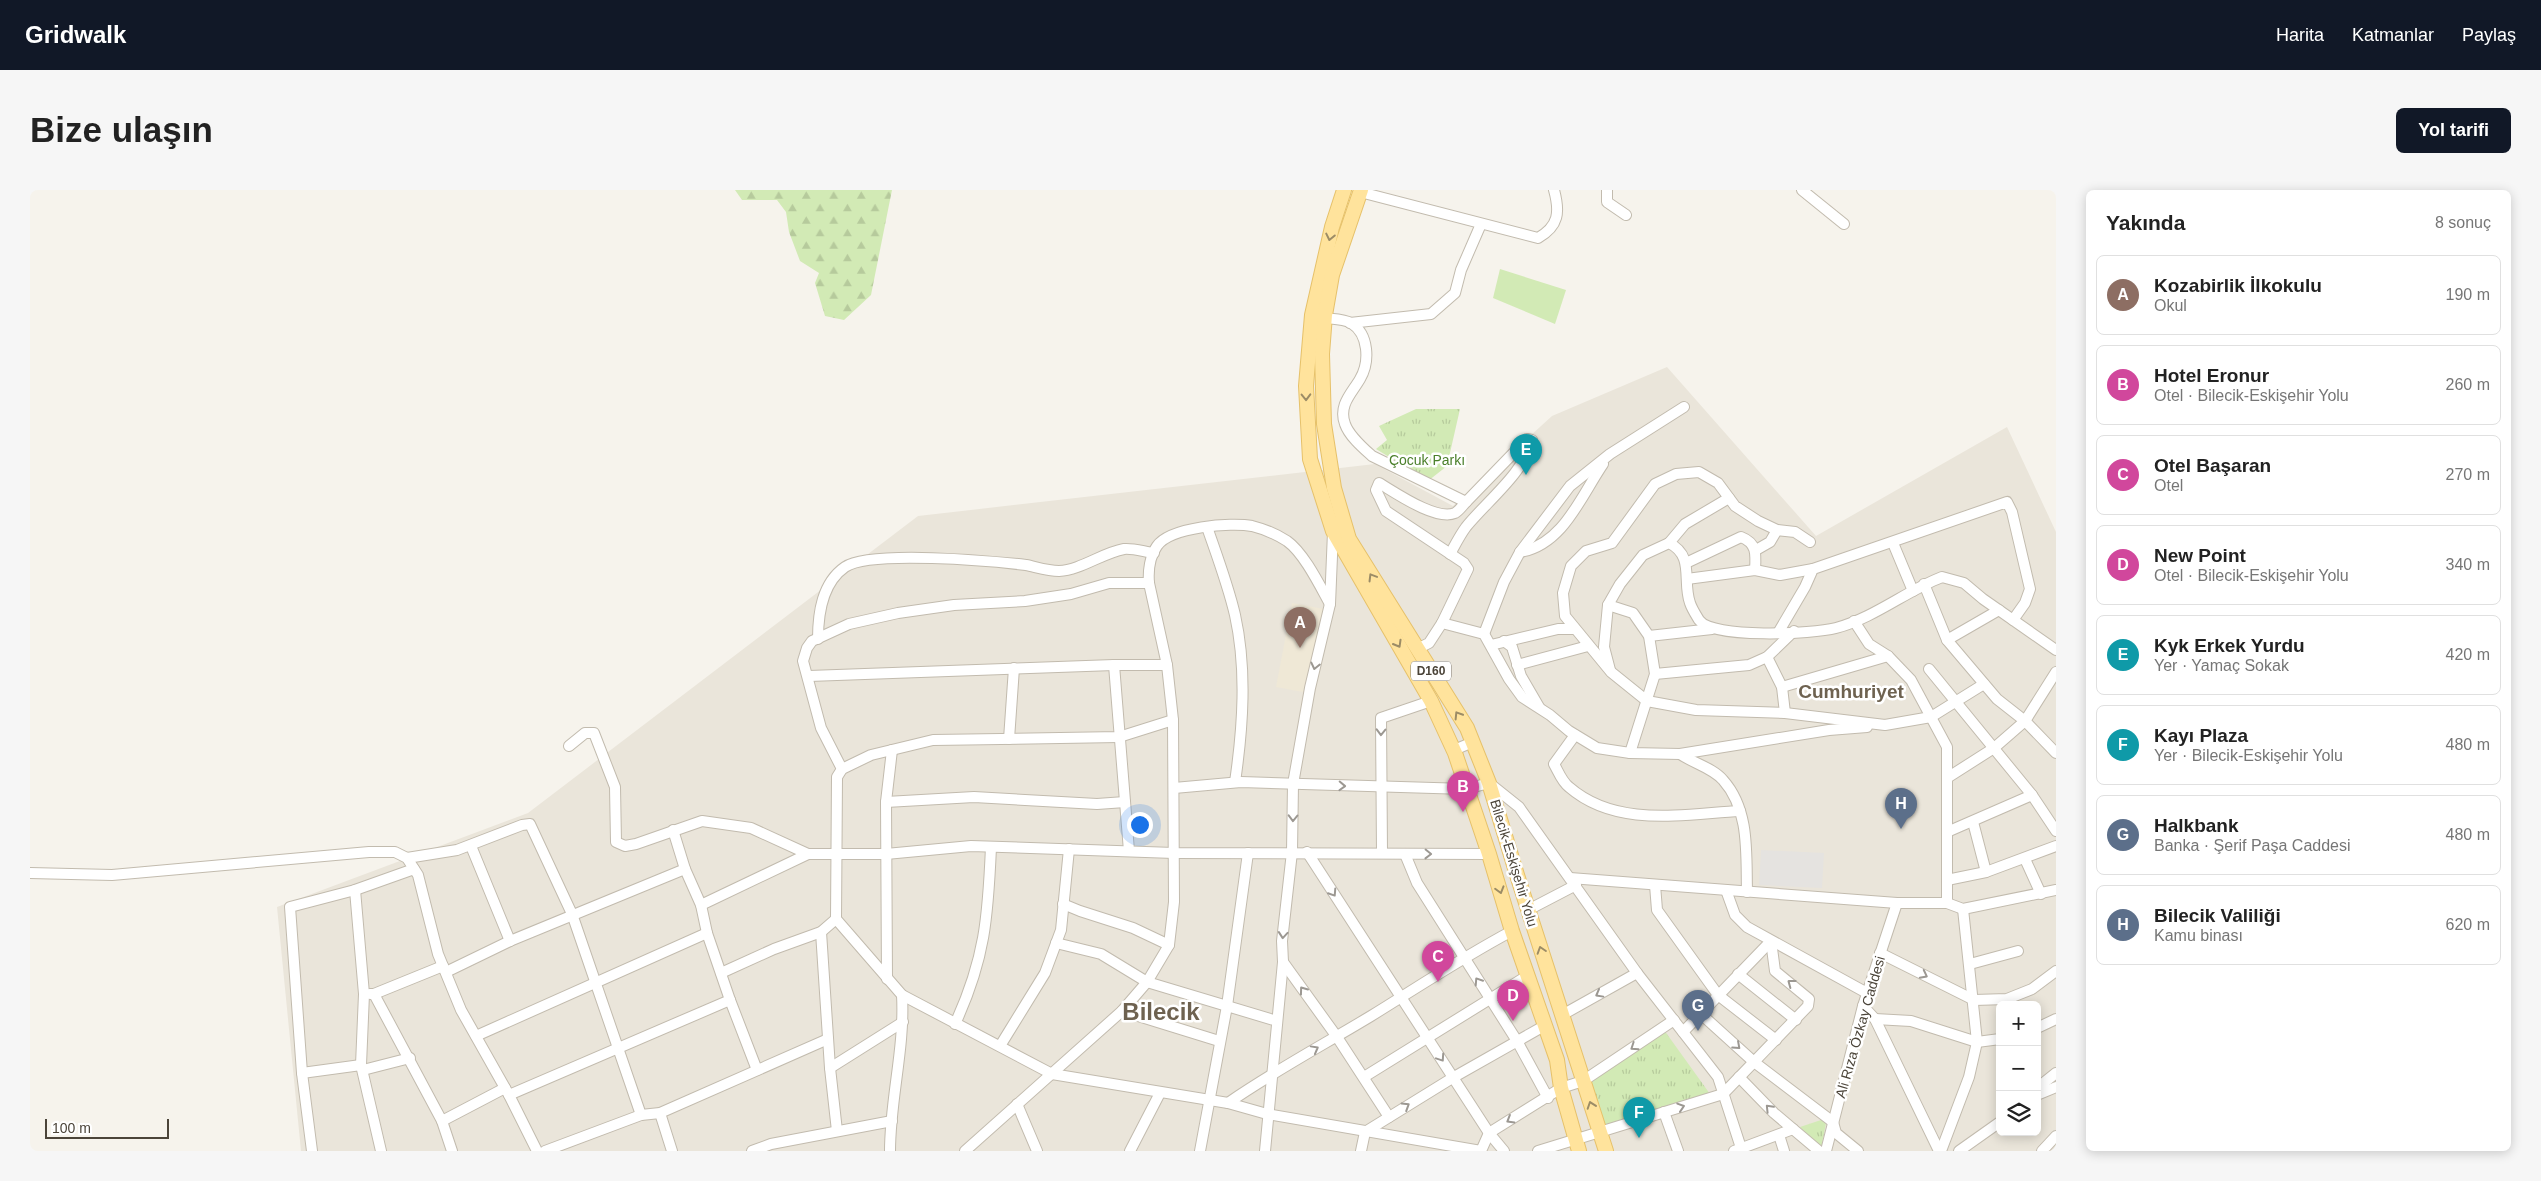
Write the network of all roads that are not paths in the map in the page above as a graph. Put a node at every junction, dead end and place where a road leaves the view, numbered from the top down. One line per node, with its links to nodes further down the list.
1 (1344, 190): 17 (main road, Bilecik-Eskişehir Yolu / D160, one-way to 17)
2 (1554, 190): 7 (street)
3 (1607, 190): 6 (street)
4 (1802, 190): 8 (street)
5 (1361, 191): 7 (street); 9 (main road, Bilecik-Eskişehir Yolu / D160)
6 (1626, 215)
7 (1481, 224): 10 (street)
8 (1844, 224)
9 (1324, 318): 10 (street); 49 (main road, Bilecik-Eskişehir Yolu / D160, one-way to 9)
10 (1350, 323): 14 (street)
11 (1684, 407): 12 (street)
12 (1610, 454): 22 (street); 22 (street)
13 (1729, 498): 16 (street); 19 (street); 38 (street)
14 (1466, 502): 24 (street); 24 (street)
15 (1207, 527): 23 (street); 32 (street); 86 (street)
16 (1776, 530): 18 (street); 21 (street)
17 (1333, 531): 32 (street); 64 (main road, Bilecik-Eskişehir Yolu / D160, one-way to 64)
18 (1810, 542)
19 (1669, 543): 25 (street); 33 (street)
20 (1893, 543): 26 (street); 31 (street); 35 (street)
21 (1756, 550): 25 (street); 27 (street)
22 (1520, 552): 42 (street)
23 (1154, 553): 29 (street); 44 (street)
24 (1450, 554): 37 (street)
25 (1686, 563): 28 (street)
26 (1813, 569): 27 (street); 41 (street)
27 (1755, 570): 28 (street)
28 (1688, 579): 39 (street)
29 (1149, 583): 44 (street); 54 (street)
30 (1924, 584): 31 (street); 34 (street); 45 (street)
31 (1913, 591): 36 (street)
32 (1330, 604): 88 (street, one-way to 88)
33 (1608, 605): 43 (street); 58 (street)
34 (1999, 610): 35 (street); 45 (street)
35 (2013, 620): 50 (street)
36 (1854, 621): 40 (street); 51 (street)
37 (1442, 623): 42 (street); 49 (street)
38 (1574, 629): 46 (street); 48 (street)
39 (1712, 629): 41 (street); 43 (street)
40 (1794, 631): 41 (street); 52 (street)
41 (1778, 633)
42 (1484, 634): 47 (street)
43 (1649, 636): 60 (street)
44 (818, 639): 61 (street)
45 (1947, 640): 62 (street)
46 (1504, 641): 47 (street); 55 (street)
47 (1490, 645): 67 (street)
48 (1588, 646): 55 (street); 58 (street)
49 (1417, 650): 76 (main road, Bilecik-Eskişehir Yolu / D160, one-way to 49)
50 (2056, 650)
51 (1888, 656): 63 (street); 69 (street)
52 (1767, 657): 60 (street); 63 (street)
53 (1114, 665): 54 (street); 56 (street); 74 (street)
54 (1168, 665): 70 (street)
55 (1517, 665): 67 (street)
56 (1014, 668): 61 (street); 75 (street)
57 (1929, 669): 66 (street)
58 (1611, 672): 65 (street)
59 (2056, 672): 71 (street)
60 (1655, 674): 65 (street)
61 (809, 676): 84 (street)
62 (1984, 684): 66 (street); 71 (street)
63 (1782, 687): 68 (street)
64 (1431, 701): 80 (main road, Bilecik-Eskişehir Yolu / D160); 90 (street, one-way to 90)
65 (1647, 701): 68 (street); 81 (street)
66 (1956, 702): 69 (street); 78 (street)
67 (1539, 707): 73 (street)
68 (1786, 713): 72 (street)
69 (1931, 717): 72 (street); 85 (street)
70 (1173, 720): 74 (street); 89 (street)
71 (2025, 721): 78 (street); 82 (street)
72 (1885, 725): 83 (street)
73 (1575, 735): 81 (street); 95 (street)
74 (1119, 737): 75 (street); 94 (street)
75 (1009, 739): 79 (street)
76 (1473, 742): 80 (street); 87 (main road, Bilecik-Eskişehir Yolu / D160)
77 (569, 746): 97 (street)
78 (1994, 748): 85 (street); 92 (street)
79 (892, 750): 84 (street); 93 (street)
80 (1454, 750): 91 (main road, Bilecik-Eskişehir Yolu / D160)
81 (1630, 753): 83 (street)
82 (2056, 753)
83 (1680, 754): 95 (street)
84 (842, 769): 107 (street)
85 (1947, 778): 98 (street)
86 (1236, 782): 88 (street); 89 (street)
87 (1489, 783): 91 (street); 122 (street); 134 (main road, Bilecik-Eskişehir Yolu / D160)
88 (1293, 784): 90 (street, one-way to 90); 105 (street, one-way to 105)
89 (1174, 788): 108 (street)
90 (1380, 788): 91 (street); 110 (street)
91 (1466, 789): 114 (main road, Bilecik-Eskişehir Yolu / D160)
92 (2032, 795): 96 (street); 99 (street)
93 (886, 802): 94 (street); 112 (street)
94 (1125, 802): 104 (street)
95 (1740, 811): 127 (street)
96 (1973, 822): 98 (street); 119 (street)
97 (673, 830): 111 (street); 118 (street)
98 (1947, 832): 121 (street)
99 (2056, 832)
100 (471, 846): 115 (street); 135 (street); 140 (street)
101 (2056, 846): 116 (street)
102 (991, 847): 103 (street); 112 (street); 177 (street)
103 (1069, 849): 104 (street); 131 (street)
104 (1129, 851): 108 (street)
105 (1292, 852): 106 (street); 109 (street); 147 (street, one-way to 147)
106 (1307, 852): 110 (street); 162 (street, one-way to 162)
107 (838, 853): 111 (street); 112 (street); 136 (street)
108 (1174, 853): 109 (street); 143 (street)
109 (1248, 853): 166 (street)
110 (1382, 853): 113 (street)
111 (808, 854): 132 (street)
112 (886, 854): 155 (street)
113 (1406, 854): 114 (street, one-way to 114); 146 (street)
114 (1489, 854): 138 (main road, Bilecik-Eskişehir Yolu / D160, one-way to 138)
115 (408, 858): 117 (street); 120 (street)
116 (2025, 859): 119 (street); 128 (street)
117 (414, 869): 124 (street); 149 (street)
118 (685, 870): 132 (street); 135 (street)
119 (1986, 872): 121 (street)
120 (30, 873)
121 (1947, 880): 130 (street)
122 (1573, 882): 123 (street); 134 (street); 151 (street)
123 (1655, 885): 125 (street); 160 (street)
124 (355, 890): 159 (street); 197 (street)
125 (1726, 890): 127 (street); 141 (street)
126 (2056, 890): 128 (street)
127 (1746, 892): 129 (street)
128 (2041, 894): 133 (street)
129 (1896, 903): 130 (street); 145 (street, Ali Rıza Özkay Caddesi)
130 (1947, 903): 133 (street)
131 (1064, 904): 142 (street); 143 (street)
132 (702, 906): 139 (street)
133 (1963, 909): 148 (street)
134 (1528, 910): 170 (main road, Bilecik-Eskişehir Yolu / D160, one-way to 134)
135 (572, 914): 140 (street); 157 (street)
136 (836, 919): 137 (street); 155 (street)
137 (821, 932): 152 (street); 184 (street)
138 (1512, 932): 146 (street); 154 (main road, Bilecik-Eskişehir Yolu / D160)
139 (707, 933): 152 (street); 157 (street)
140 (510, 941): 149 (street)
141 (1771, 941): 153 (street); 158 (street); 174 (street, one-way to 141)
142 (1056, 943): 156 (street); 191 (street)
143 (1169, 945): 156 (street)
144 (2018, 951): 148 (street)
145 (1880, 953): 158 (street, Ali Rıza Özkay Caddesi); 165 (street, one-way to 165)
146 (1462, 957): 162 (street); 163 (street, one-way to 146)
147 (1283, 962): 175 (street); 182 (street, one-way to 147)
148 (1970, 964): 165 (street)
149 (444, 969): 159 (street); 181 (street)
150 (2056, 971): 165 (street)
151 (1637, 973): 170 (street, one-way to 170); 173 (street)
152 (721, 974): 164 (street)
153 (1738, 974): 160 (street); 174 (street)
154 (1527, 976): 163 (street); 178 (main road, Bilecik-Eskişehir Yolu / D160)
155 (887, 979): 161 (street)
156 (1148, 982): 166 (street); 168 (street)
157 (597, 983): 181 (street); 190 (street)
158 (1867, 993): 167 (street, Ali Rıza Özkay Caddesi)
159 (369, 994): 192 (street); 194 (street)
160 (1718, 995): 169 (street); 185 (street)
161 (902, 996): 176 (street); 177 (street)
162 (1400, 998): 182 (street); 183 (street)
163 (1489, 999): 183 (street); 188 (street)
164 (730, 1000): 190 (street); 196 (street)
165 (1974, 1000): 189 (street)
166 (1227, 1006): 175 (street); 187 (street)
167 (1863, 1006): 171 (street); 223 (street, Ali Rıza Özkay Caddesi)
168 (1122, 1011): 187 (street); 200 (street)
169 (1700, 1014): 180 (street); 193 (street, one-way to 193)
170 (1562, 1015): 204 (main road, Bilecik-Eskişehir Yolu / D160)
171 (1876, 1019): 189 (street); 258 (street)
172 (2056, 1019): 179 (street)
173 (1674, 1020): 180 (street); 204 (street, one-way to 204)
174 (1796, 1020): 185 (street)
175 (1277, 1021): 198 (street)
176 (903, 1022): 195 (street); 222 (street)
177 (955, 1024): 191 (street)
178 (1544, 1026): 188 (street); 207 (main road, Bilecik-Eskişehir Yolu / D160)
179 (2041, 1026)
180 (1683, 1032): 211 (street)
181 (476, 1036): 209 (street)
182 (1337, 1036): 198 (street, one-way to 182); 201 (street)
183 (1427, 1038): 201 (street); 202 (street, one-way to 202)
184 (828, 1039): 195 (street); 196 (street)
185 (1776, 1040): 193 (street)
186 (1996, 1040): 189 (street)
187 (1219, 1041): 213 (street)
188 (1516, 1042): 202 (street); 212 (street)
189 (1977, 1042): 258 (street)
190 (618, 1046): 209 (street); 219 (street)
191 (1000, 1046): 200 (street)
192 (410, 1058): 194 (street); 221 (street)
193 (1754, 1062): 203 (street); 223 (street)
194 (362, 1067): 197 (street); 237 (street)
195 (830, 1068): 226 (street)
196 (757, 1070): 217 (street)
197 (302, 1073): 236 (street)
198 (1272, 1073): 214 (street); 218 (street)
199 (2056, 1073): 205 (street)
200 (1052, 1074): 210 (street); 215 (street)
201 (1364, 1077): 220 (street)
202 (1454, 1077): 220 (street, one-way to 202); 228 (street)
203 (1739, 1077): 211 (street); 225 (street, one-way to 203)
204 (1583, 1081): 207 (street); 229 (main road, Bilecik-Eskişehir Yolu / D160, one-way to 204)
205 (2041, 1086)
206 (2056, 1087): 208 (street)
207 (1561, 1088): 212 (street); 232 (main road, Bilecik-Eskişehir Yolu / D160)
208 (2041, 1088)
209 (507, 1091): 221 (street); 239 (street)
210 (1160, 1093): 213 (street); 245 (street)
211 (1723, 1094): 216 (street, one-way to 211); 235 (street)
212 (1548, 1098): 228 (street, one-way to 228)
213 (1209, 1100): 214 (street); 246 (street)
214 (1228, 1103): 218 (street)
215 (1017, 1104): 234 (street); 244 (street)
216 (1664, 1112): 229 (street); 253 (street)
217 (660, 1113): 219 (street); 241 (street)
218 (1267, 1114): 227 (street); 247 (street)
219 (641, 1115): 240 (street)
220 (1389, 1117): 227 (street)
221 (442, 1121): 238 (street)
222 (892, 1121): 226 (street); 243 (street)
223 (1833, 1122): 256 (street, Ali Rıza Özkay Caddesi); 257 (street)
224 (1996, 1125): 259 (street)
225 (1793, 1129): 230 (street); 255 (street)
226 (837, 1131): 233 (street)
227 (1365, 1132): 248 (street); 249 (street)
228 (1489, 1133): 249 (street); 250 (street)
229 (1601, 1133): 232 (street); 252 (main road, Bilecik-Eskişehir Yolu / D160)
230 (1779, 1135): 235 (street); 254 (street)
231 (2056, 1136): 260 (street)
232 (1577, 1146): 251 (street)
233 (773, 1148): 242 (street)
234 (971, 1149)
235 (1739, 1150)
236 (312, 1151)
237 (381, 1151)
238 (452, 1151)
239 (537, 1151)
240 (545, 1151)
241 (672, 1151)
242 (752, 1151)
243 (890, 1151)
244 (1037, 1151)
245 (1130, 1151)
246 (1200, 1151)
247 (1265, 1151)
248 (1361, 1151)
249 (1481, 1151)
250 (1504, 1151)
251 (1538, 1151)
252 (1606, 1151)
253 (1678, 1151)
254 (1784, 1151)
255 (1819, 1151)
256 (1826, 1151)
257 (1858, 1151)
258 (1940, 1151)
259 (1959, 1151)
260 (2042, 1151)

